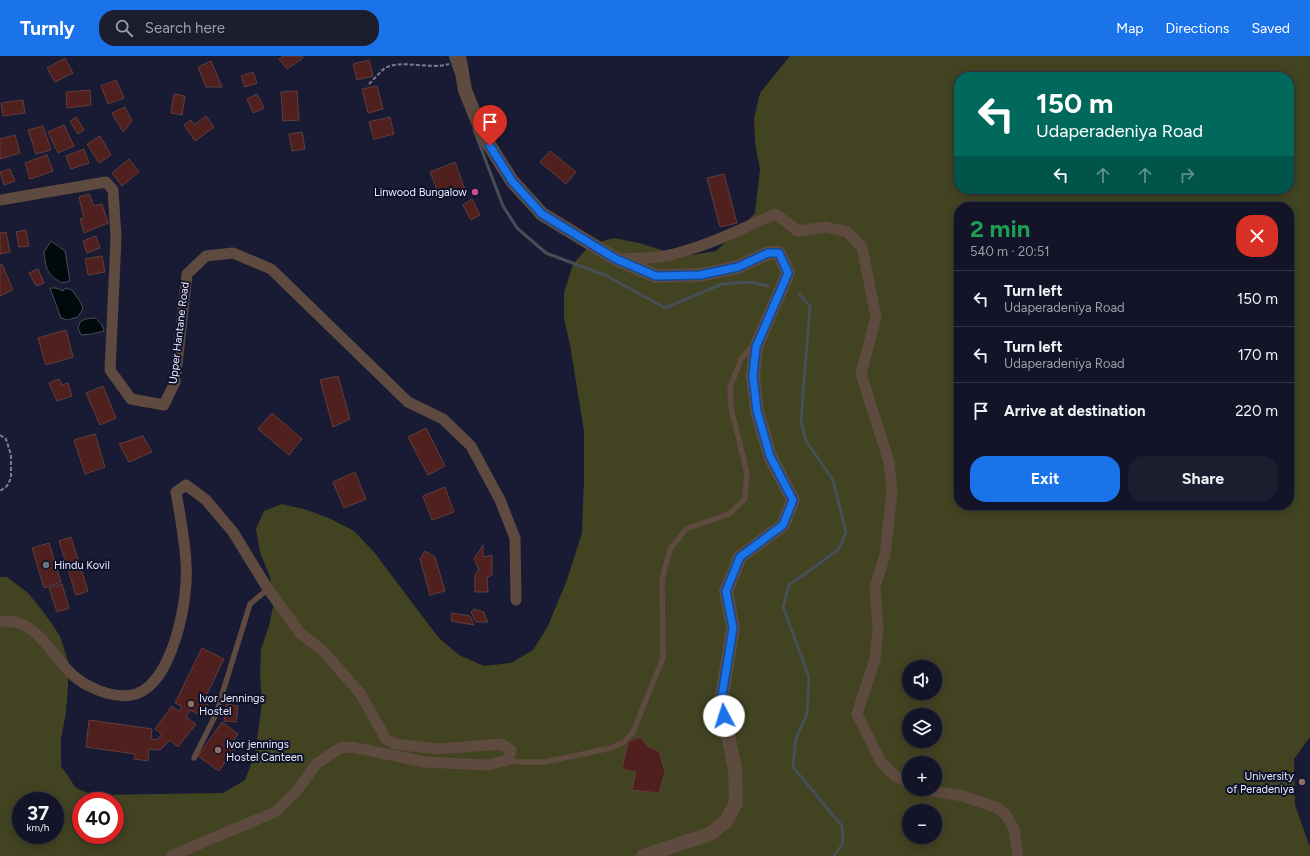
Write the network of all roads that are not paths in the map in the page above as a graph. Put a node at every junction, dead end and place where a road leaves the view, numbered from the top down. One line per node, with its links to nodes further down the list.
1 (459, 58): 3 (street)
2 (0, 200): 6 (street, Upper Hantane Road)
3 (616, 259): 4 (street); 10 (street)
4 (762, 333): 9 (lane); 13 (street)
5 (268, 589): 7 (street); 8 (lane); 9 (street)
6 (516, 600)
7 (0, 621)
8 (194, 758)
9 (508, 760): 12 (street)
10 (902, 780)
11 (942, 792): 14 (street)
12 (171, 856)
13 (643, 856)
14 (1018, 856)

